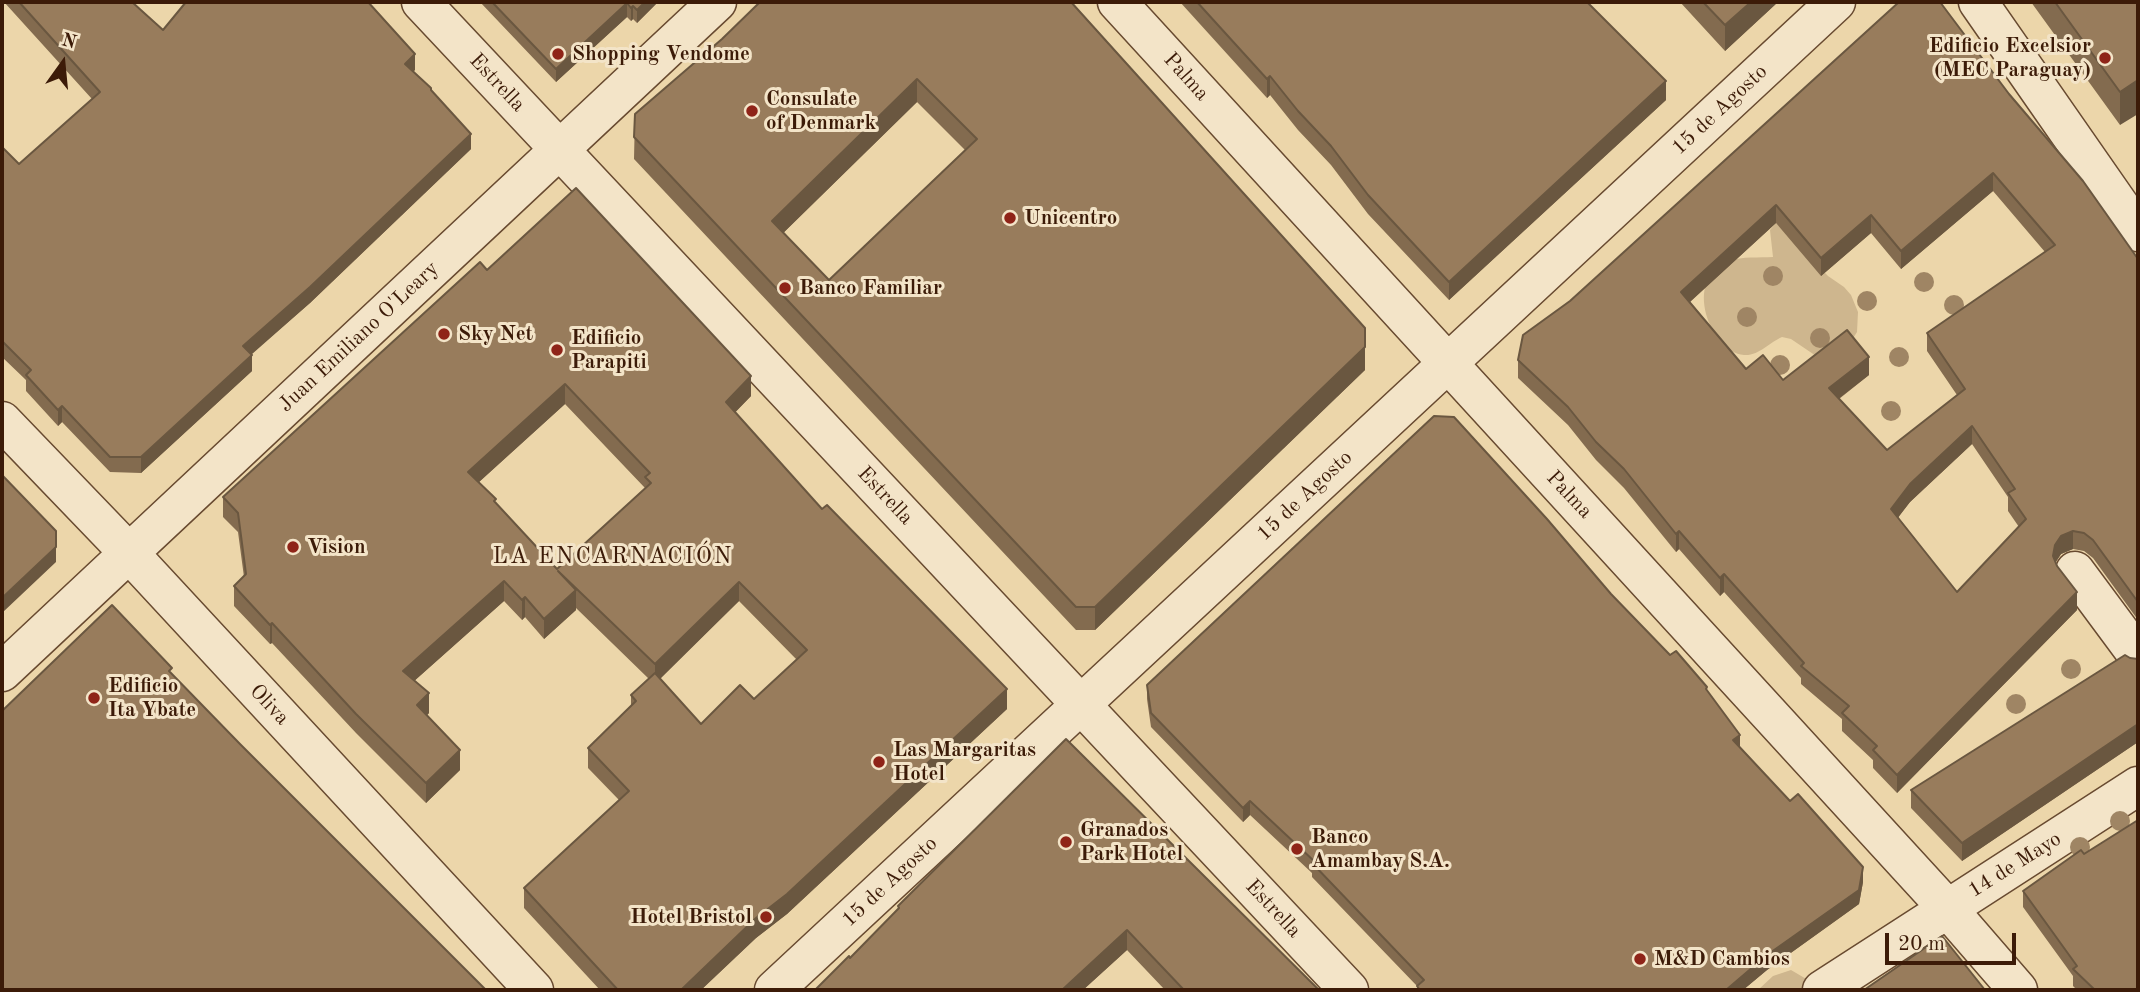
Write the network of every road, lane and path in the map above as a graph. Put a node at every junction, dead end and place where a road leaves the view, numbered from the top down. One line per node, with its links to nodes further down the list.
1 (421, 2): 6 (street, Estrella)
2 (717, 2): 6 (street, Juan Emiliano O'Leary)
3 (1117, 2): 8 (street, Palma)
4 (1836, 2): 8 (street, 15 de Agosto)
5 (1978, 2): 7 (street)
6 (559, 150): 10 (street, Juan Emiliano O'Leary); 14 (street, Estrella)
7 (2138, 232)
8 (1447, 363): 14 (street, 15 de Agosto); 16 (street, Palma)
9 (2, 421): 10 (street, Oliva)
10 (128, 553): 13 (street, Juan Emiliano O'Leary); 17 (street, Oliva)
11 (2075, 571): 12 (street)
12 (2138, 656)
13 (2, 672)
14 (1080, 705): 18 (street, 15 de Agosto); 19 (street, Estrella)
15 (2138, 786): 16 (street, 14 de Mayo)
16 (1947, 908): 20 (street, 14 de Mayo); 21 (street, Palma)
17 (534, 990)
18 (774, 990)
19 (1349, 990)
20 (1822, 990)
21 (2018, 990)

